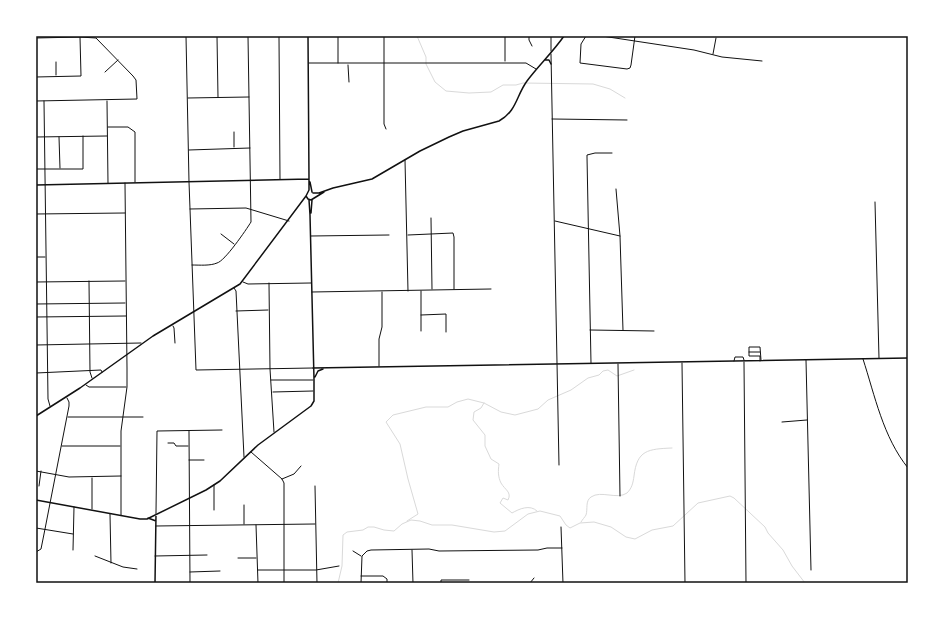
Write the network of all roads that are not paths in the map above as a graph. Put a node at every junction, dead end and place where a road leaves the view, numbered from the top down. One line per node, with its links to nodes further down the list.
1 (80, 36): 16 (street); 22 (street); 34 (street)
2 (186, 36): 39 (street)
3 (217, 36): 37 (street)
4 (248, 36): 38 (street)
5 (279, 36): 63 (street)
6 (308, 36): 26 (street)
7 (338, 36): 29 (street)
8 (384, 36): 27 (street)
9 (505, 36): 28 (street)
10 (528, 36): 19 (street)
11 (551, 36): 20 (street)
12 (564, 36): 20 (street)
13 (586, 36): 18 (street)
14 (602, 36): 18 (street)
15 (635, 36): 18 (street)
16 (36, 38)
17 (716, 38): 21 (street)
18 (635, 41): 21 (street)
19 (532, 46)
20 (551, 53): 23 (street); 31 (street)
21 (713, 55): 25 (street)
22 (118, 59): 33 (street); 40 (street)
23 (545, 60): 31 (street); 32 (street)
24 (56, 62): 34 (street)
25 (762, 62)
26 (308, 63): 29 (street); 61 (street)
27 (384, 63): 28 (street); 30 (street); 46 (street)
28 (505, 63): 32 (street)
29 (338, 64): 30 (street)
30 (348, 64): 36 (street)
31 (551, 64): 43 (street)
32 (536, 70): 57 (street)
33 (105, 72)
34 (56, 76): 35 (street)
35 (36, 77)
36 (349, 82)
37 (218, 97): 38 (street); 39 (street)
38 (249, 97): 54 (street)
39 (187, 98): 55 (street)
40 (107, 100): 42 (street); 45 (street)
41 (36, 101): 42 (street)
42 (44, 101): 51 (street)
43 (552, 119): 44 (street); 87 (street)
44 (627, 120)
45 (107, 127): 49 (street); 67 (street)
46 (386, 129)
47 (234, 132): 53 (street)
48 (82, 136): 49 (street); 52 (street); 60 (street)
49 (107, 136): 65 (street)
50 (36, 137): 51 (street)
51 (44, 137): 52 (street); 59 (street)
52 (59, 137): 60 (street)
53 (234, 148): 54 (street); 55 (street)
54 (250, 148): 62 (street)
55 (188, 150): 64 (street)
56 (612, 153): 88 (street)
57 (405, 160): 71 (street); 92 (street)
58 (36, 169): 59 (street)
59 (45, 169): 60 (street); 68 (street)
60 (60, 169)
61 (310, 179): 63 (street); 72 (street); 73 (street)
62 (251, 180): 63 (street); 64 (street); 80 (street)
63 (280, 180)
64 (189, 182): 67 (street); 79 (street)
65 (108, 183): 66 (street); 68 (street)
66 (125, 183): 67 (street); 81 (street)
67 (134, 183)
68 (45, 184): 69 (street); 83 (street)
69 (36, 185)
70 (616, 189): 94 (street)
71 (327, 190): 73 (street); 75 (street)
72 (308, 193): 73 (street); 74 (street)
73 (313, 193): 75 (street)
74 (306, 196): 76 (street); 78 (street)
75 (313, 199): 76 (street); 84 (street)
76 (308, 200): 78 (street); 84 (street)
77 (875, 202): 143 (street)
78 (300, 204): 86 (street)
79 (190, 209): 80 (street); 98 (street)
80 (251, 211): 86 (street); 95 (street)
81 (125, 213): 83 (street); 100 (street)
82 (36, 214): 83 (street)
83 (45, 214): 97 (street)
84 (310, 215): 93 (street)
85 (431, 218): 90 (street)
86 (288, 221): 103 (street)
87 (554, 221): 88 (street); 150 (street)
88 (588, 228): 94 (street); 127 (street)
89 (221, 234): 95 (street)
90 (432, 234): 92 (street); 108 (street); 109 (street)
91 (390, 235): 93 (street)
92 (407, 235): 111 (street)
93 (311, 236): 105 (street)
94 (620, 236): 128 (street)
95 (235, 245): 98 (street)
96 (36, 257): 97 (street)
97 (46, 257): 102 (street)
98 (192, 265): 120 (street)
99 (89, 281): 100 (street); 102 (street); 114 (street)
100 (126, 281): 115 (street)
101 (36, 282): 102 (street)
102 (46, 282): 117 (street)
103 (242, 282): 104 (street); 106 (street)
104 (269, 283): 105 (street); 118 (street)
105 (312, 283): 113 (street)
106 (234, 288): 119 (street); 120 (street)
107 (491, 289): 109 (street)
108 (432, 290): 109 (street); 112 (street)
109 (454, 290)
110 (382, 291): 111 (street); 113 (street); 152 (street)
111 (408, 291): 112 (street)
112 (421, 291): 121 (street)
113 (312, 292): 153 (street)
114 (89, 303): 115 (street); 117 (street); 122 (street)
115 (127, 303): 123 (street)
116 (36, 304): 117 (street)
117 (46, 304): 125 (street)
118 (269, 310): 119 (street); 156 (street)
119 (236, 311): 155 (street)
120 (194, 312): 126 (street); 155 (street)
121 (421, 315): 129 (street); 131 (street)
122 (89, 316): 123 (street); 125 (street); 135 (street)
123 (127, 316): 133 (street)
124 (36, 317): 125 (street)
125 (46, 317): 134 (street)
126 (172, 325): 132 (street); 136 (street)
127 (590, 330): 128 (street); 151 (street)
128 (623, 330): 130 (street)
129 (421, 331)
130 (654, 331)
131 (446, 332)
132 (175, 342)
133 (127, 343): 135 (street); 136 (street); 140 (street)
134 (47, 344): 135 (street); 137 (street); 157 (street)
135 (90, 344): 158 (street)
136 (142, 344): 140 (street)
137 (36, 345)
138 (749, 352): 139 (street); 139 (street); 147 (street)
139 (761, 352): 147 (street)
140 (127, 355): 159 (street); 165 (street)
141 (908, 358): 143 (street)
142 (863, 359): 143 (street); 144 (street); 191 (street)
143 (879, 359)
144 (806, 360): 147 (street); 175 (street)
145 (734, 361): 146 (street); 146 (street); 148 (street)
146 (744, 361): 147 (street); 260 (street)
147 (760, 361)
148 (682, 362): 149 (street); 259 (street)
149 (618, 363): 151 (street); 201 (street)
150 (557, 364): 151 (street); 152 (street); 189 (street)
151 (591, 364)
152 (379, 367): 154 (street)
153 (313, 368): 154 (street); 156 (street); 161 (street)
154 (325, 368): 161 (street)
155 (239, 369): 156 (street); 186 (street)
156 (270, 369): 163 (street)
157 (47, 372): 158 (street); 160 (street); 169 (street)
158 (90, 372): 159 (street); 162 (street)
159 (103, 372): 162 (street)
160 (36, 373)
161 (314, 379): 163 (street); 167 (street)
162 (92, 380): 164 (street)
163 (271, 380): 166 (street)
164 (86, 384): 165 (street); 168 (street)
165 (127, 387): 172 (street)
166 (272, 392): 167 (street); 180 (street)
167 (314, 392): 180 (street)
168 (66, 397): 169 (street); 171 (street)
169 (51, 407): 170 (street)
170 (36, 416)
171 (67, 417): 172 (street); 182 (street)
172 (123, 417): 173 (street); 183 (street)
173 (143, 417)
174 (36, 420): 177 (street)
175 (808, 420): 176 (street); 242 (street)
176 (782, 422)
177 (36, 423)
178 (189, 430): 179 (street); 184 (street); 210 (street)
179 (222, 430)
180 (274, 432): 185 (street)
181 (168, 444): 184 (street)
182 (61, 446): 183 (street); 194 (street)
183 (121, 446): 195 (street)
184 (189, 446): 187 (street)
185 (251, 451): 186 (street); 197 (street)
186 (244, 457): 198 (street)
187 (189, 460): 188 (street); 202 (street)
188 (204, 460)
189 (560, 465)
190 (301, 466): 197 (street)
191 (908, 468)
192 (36, 471): 193 (street)
193 (41, 472): 194 (street); 199 (street)
194 (55, 474): 196 (street); 204 (street)
195 (121, 476): 196 (street); 211 (street)
196 (92, 478): 207 (street)
197 (282, 479): 216 (street)
198 (214, 485): 202 (street); 208 (street)
199 (39, 486)
200 (315, 486): 217 (street)
201 (620, 496)
202 (189, 498): 210 (street); 219 (street)
203 (36, 500): 204 (street)
204 (50, 502): 206 (street); 222 (street)
205 (244, 505): 214 (street)
206 (74, 507): 207 (street); 223 (street)
207 (92, 510): 209 (street)
208 (214, 510)
209 (110, 514): 211 (street); 236 (street)
210 (156, 514): 212 (street); 213 (street)
211 (121, 516): 212 (street)
212 (148, 518): 213 (street)
213 (156, 522): 218 (street)
214 (244, 524): 215 (street); 219 (street)
215 (256, 524): 216 (street); 235 (street)
216 (284, 524): 217 (street); 240 (street)
217 (316, 524): 241 (street)
218 (156, 526): 219 (street); 232 (street)
219 (190, 526): 229 (street)
220 (561, 527): 224 (street)
221 (36, 528): 222 (street)
222 (45, 529): 223 (street); 228 (street)
223 (73, 534): 225 (street)
224 (562, 548): 227 (street); 258 (street)
225 (73, 550)
226 (354, 550): 233 (street)
227 (412, 550): 233 (street); 255 (street)
228 (36, 552)
229 (190, 555): 230 (street); 232 (street); 244 (street)
230 (206, 555)
231 (95, 556): 236 (street)
232 (155, 556): 248 (street)
233 (362, 556): 245 (street)
234 (238, 558): 235 (street)
235 (257, 558): 239 (street)
236 (110, 563): 238 (street)
237 (339, 566): 241 (street)
238 (137, 569)
239 (258, 570): 240 (street); 250 (street)
240 (284, 570): 241 (street); 251 (street)
241 (316, 570): 252 (street)
242 (811, 570)
243 (220, 571): 244 (street)
244 (190, 572): 249 (street)
245 (361, 576): 253 (street); 254 (street)
246 (534, 578): 257 (street)
247 (470, 580): 256 (street)
248 (155, 583)
249 (190, 583)
250 (258, 583)
251 (284, 583)
252 (317, 583)
253 (361, 583)
254 (387, 583)
255 (413, 583)
256 (441, 583)
257 (530, 583)
258 (563, 583)
259 (685, 583)
260 (746, 583)

